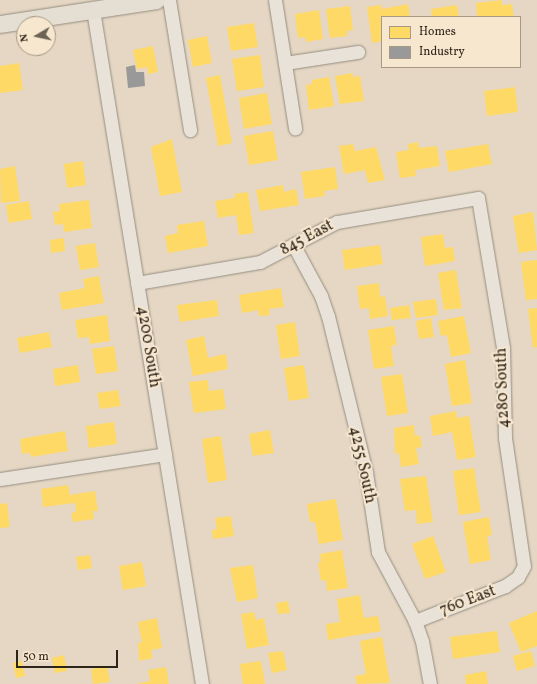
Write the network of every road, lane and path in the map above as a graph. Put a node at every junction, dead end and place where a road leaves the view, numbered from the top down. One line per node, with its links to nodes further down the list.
1 (156, 0): 4 (main road)
2 (169, 0): 9 (street)
3 (275, 0): 7 (street)
4 (93, 10): 5 (main road); 12 (street, 4200 South)
5 (0, 24)
6 (358, 52): 7 (street)
7 (285, 63): 8 (street)
8 (295, 128)
9 (190, 130)
10 (478, 198): 11 (street, 845 East); 15 (street, 4280 South)
11 (294, 246): 12 (street, 845 East); 16 (street, 4255 South)
12 (137, 283): 13 (street, 4200 South)
13 (165, 454): 14 (street); 17 (street, 4200 South)
14 (0, 479)
15 (518, 577): 16 (street, 760 East)
16 (415, 621): 18 (street, 4255 South)
17 (202, 684)
18 (430, 684)

